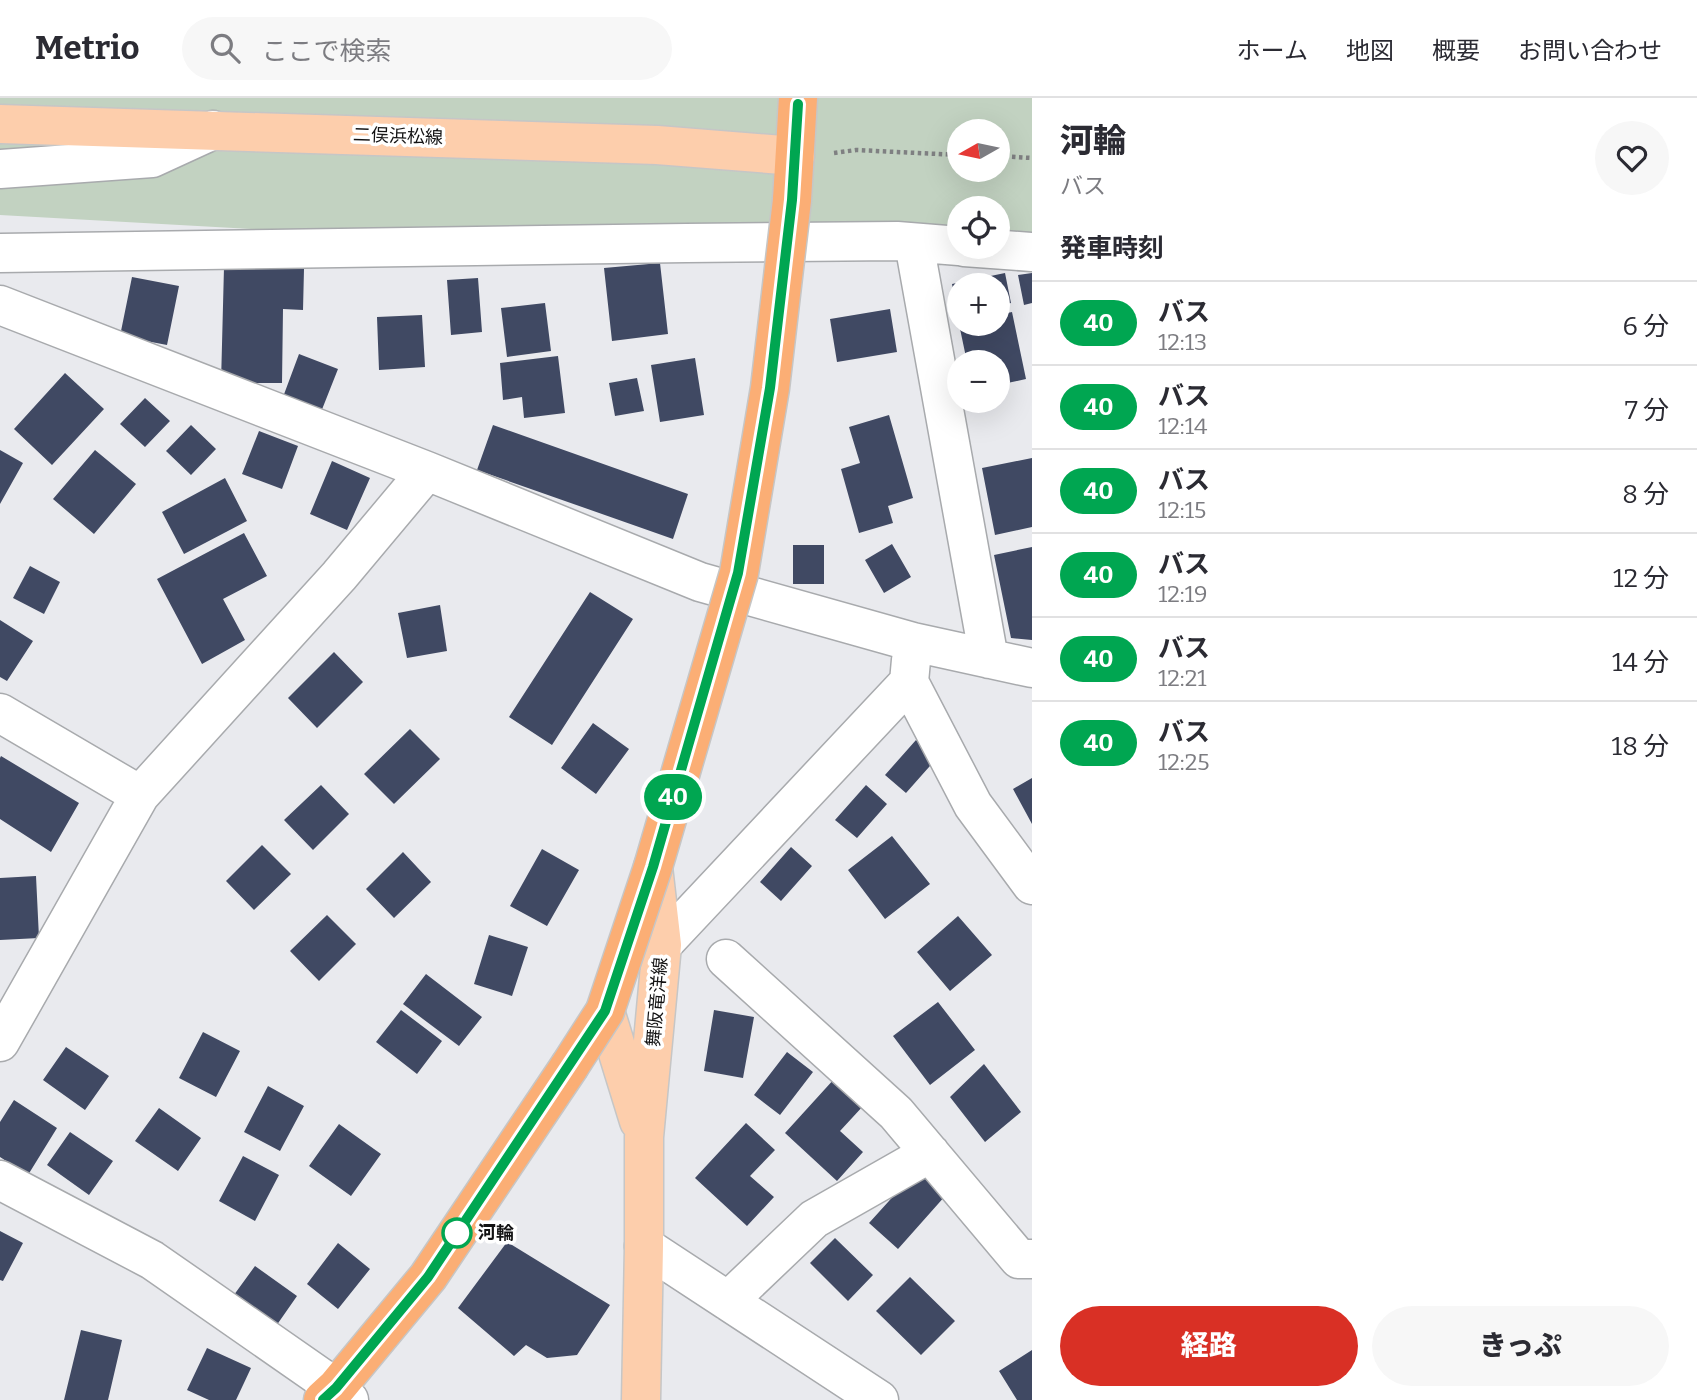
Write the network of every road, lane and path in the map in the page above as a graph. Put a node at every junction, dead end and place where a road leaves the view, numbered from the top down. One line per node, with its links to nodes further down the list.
1 (798, 101): 5 (highway)
2 (0, 124): 3 (main road, 二俣浜松線)
3 (213, 130): 5 (main road, 二俣浜松線); 8 (street)
4 (947, 154): 5 (path)
5 (795, 156): 22 (highway, bridge)
6 (1010, 157): 7 (path)
7 (1032, 158)
8 (0, 169)
9 (914, 243): 10 (street); 13 (street); 17 (street)
10 (947, 246)
11 (1010, 250): 12 (street)
12 (1032, 252)
13 (0, 253)
14 (0, 305): 15 (street)
15 (427, 471): 16 (street); 21 (street)
16 (913, 642): 17 (street); 19 (street)
17 (989, 659): 18 (street)
18 (1032, 668)
19 (909, 682): 23 (street); 24 (street)
20 (0, 713): 21 (street)
21 (140, 795): 27 (street)
22 (653, 867): 24 (main road, 舞阪竜洋線); 26 (highway, bridge)
23 (1032, 885)
24 (662, 945): 28 (main road, 舞阪竜洋線)
25 (726, 959): 29 (street)
26 (605, 1011): 28 (main road, 舞阪竜洋線); 34 (highway, bridge)
27 (0, 1042)
28 (644, 1137): 31 (main road, 舞阪竜洋線)
29 (930, 1153): 32 (street); 33 (street)
30 (0, 1180): 34 (street)
31 (645, 1246): 33 (street); 35 (main road, 舞阪竜洋線)
32 (1032, 1259)
33 (728, 1301): 36 (street)
34 (336, 1396)
35 (641, 1400)
36 (879, 1400)

